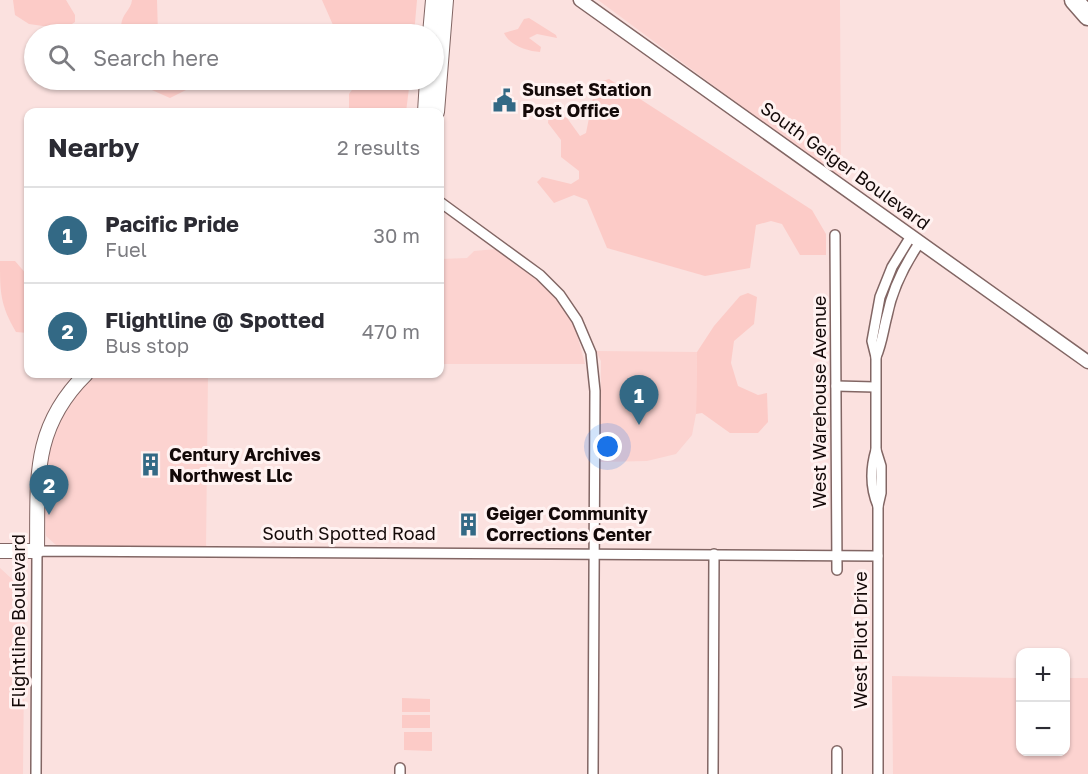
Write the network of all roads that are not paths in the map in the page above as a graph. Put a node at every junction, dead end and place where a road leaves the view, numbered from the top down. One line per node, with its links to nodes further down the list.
1 (433, 0): 6 (main road)
2 (446, 0): 7 (main road)
3 (580, 0): 14 (street, South Geiger Boulevard)
4 (1074, 0): 5 (highway)
5 (1088, 16)
6 (431, 24)
7 (444, 25)
8 (426, 90): 10 (main road)
9 (439, 90): 11 (main road)
10 (425, 108)
11 (437, 108)
12 (444, 205): 21 (street)
13 (835, 235): 17 (street, West Warehouse Avenue)
14 (915, 239): 15 (street, South Geiger Boulevard); 18 (street, West Pilot Drive)
15 (1088, 362)
16 (82, 378): 20 (main road, Flightline Boulevard)
17 (836, 386): 18 (street); 23 (street, West Warehouse Avenue)
18 (875, 387): 24 (street, West Pilot Drive)
19 (0, 551): 20 (main road, South Spotted Road)
20 (37, 551): 21 (street, South Spotted Road); 27 (street, Flightline Boulevard)
21 (595, 553): 22 (street, South Spotted Road); 28 (street)
22 (714, 555): 23 (street, South Spotted Road); 29 (street)
23 (837, 556): 24 (street, South Spotted Road); 25 (street, West Warehouse Avenue)
24 (878, 556): 31 (street, West Pilot Drive)
25 (837, 570)
26 (837, 751): 30 (street)
27 (36, 774)
28 (593, 774)
29 (713, 774)
30 (837, 774)
31 (878, 774)

